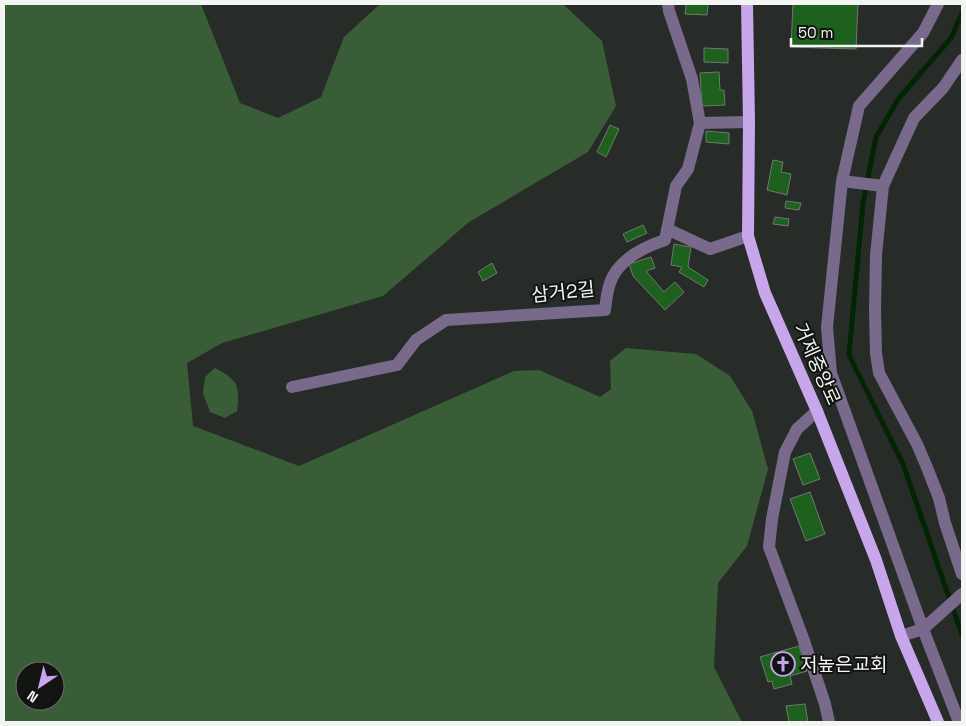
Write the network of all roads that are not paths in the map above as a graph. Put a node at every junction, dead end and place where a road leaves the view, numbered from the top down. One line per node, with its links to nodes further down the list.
1 (668, 4): 6 (lane)
2 (747, 4): 5 (main road, 거제중앙로)
3 (938, 4): 7 (lane)
4 (962, 60): 8 (lane)
5 (749, 122): 6 (lane); 10 (main road, 거제중앙로)
6 (700, 123): 9 (lane)
7 (842, 181): 8 (lane); 15 (lane)
8 (883, 186): 13 (lane)
9 (667, 229): 10 (lane); 11 (lane, 삼거2길)
10 (748, 236): 12 (main road, 거제중앙로)
11 (292, 386)
12 (818, 410): 16 (main road, 거제중앙로); 17 (lane)
13 (962, 574)
14 (962, 594): 15 (lane)
15 (923, 629): 16 (lane); 19 (lane)
16 (901, 636): 18 (main road, 거제중앙로)
17 (829, 722)
18 (938, 722)
19 (959, 722)

